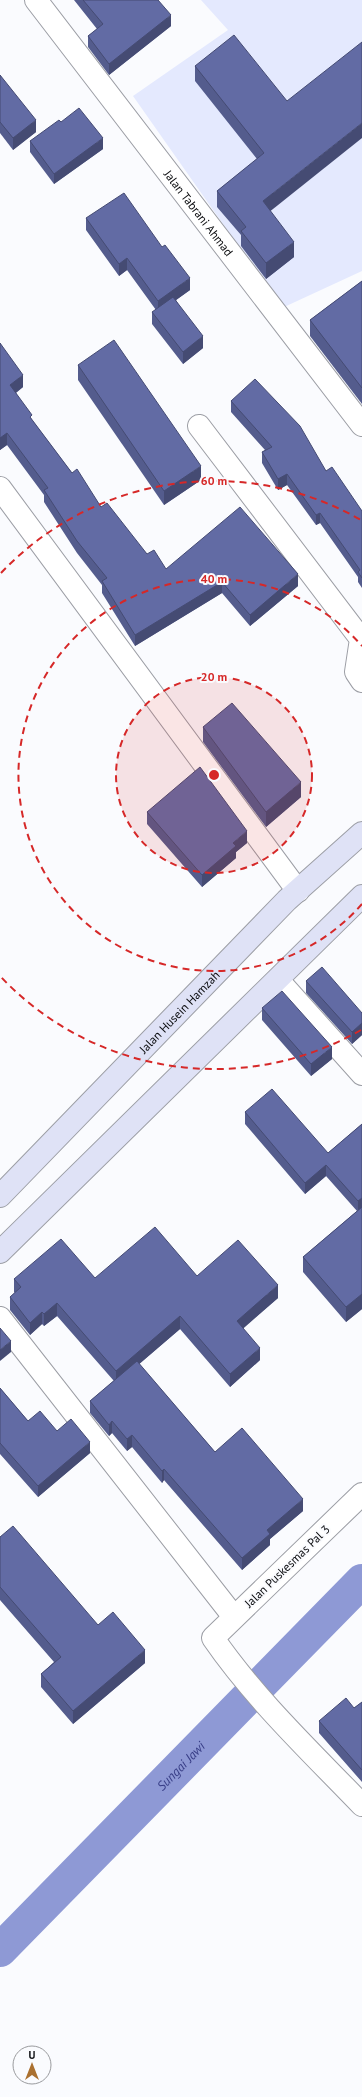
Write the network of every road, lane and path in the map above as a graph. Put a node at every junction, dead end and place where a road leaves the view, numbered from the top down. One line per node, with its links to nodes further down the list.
1 (36, 0): 2 (street, Jalan Tabrani Ahmad)
2 (362, 425)
3 (200, 426): 5 (street)
4 (0, 488): 7 (street)
5 (362, 681)
6 (362, 832): 7 (street, Jalan Husein Hamzah)
7 (298, 891): 11 (street, Jalan Husein Hamzah)
8 (362, 896): 9 (street)
9 (278, 980): 10 (street); 12 (street)
10 (362, 1074)
11 (0, 1196)
12 (0, 1252)
13 (0, 1318): 15 (street)
14 (362, 1494): 15 (street, Jalan Puskesmas Pal 3)
15 (234, 1617): 16 (street, Jalan Puskesmas Pal 3)
16 (362, 1805)

